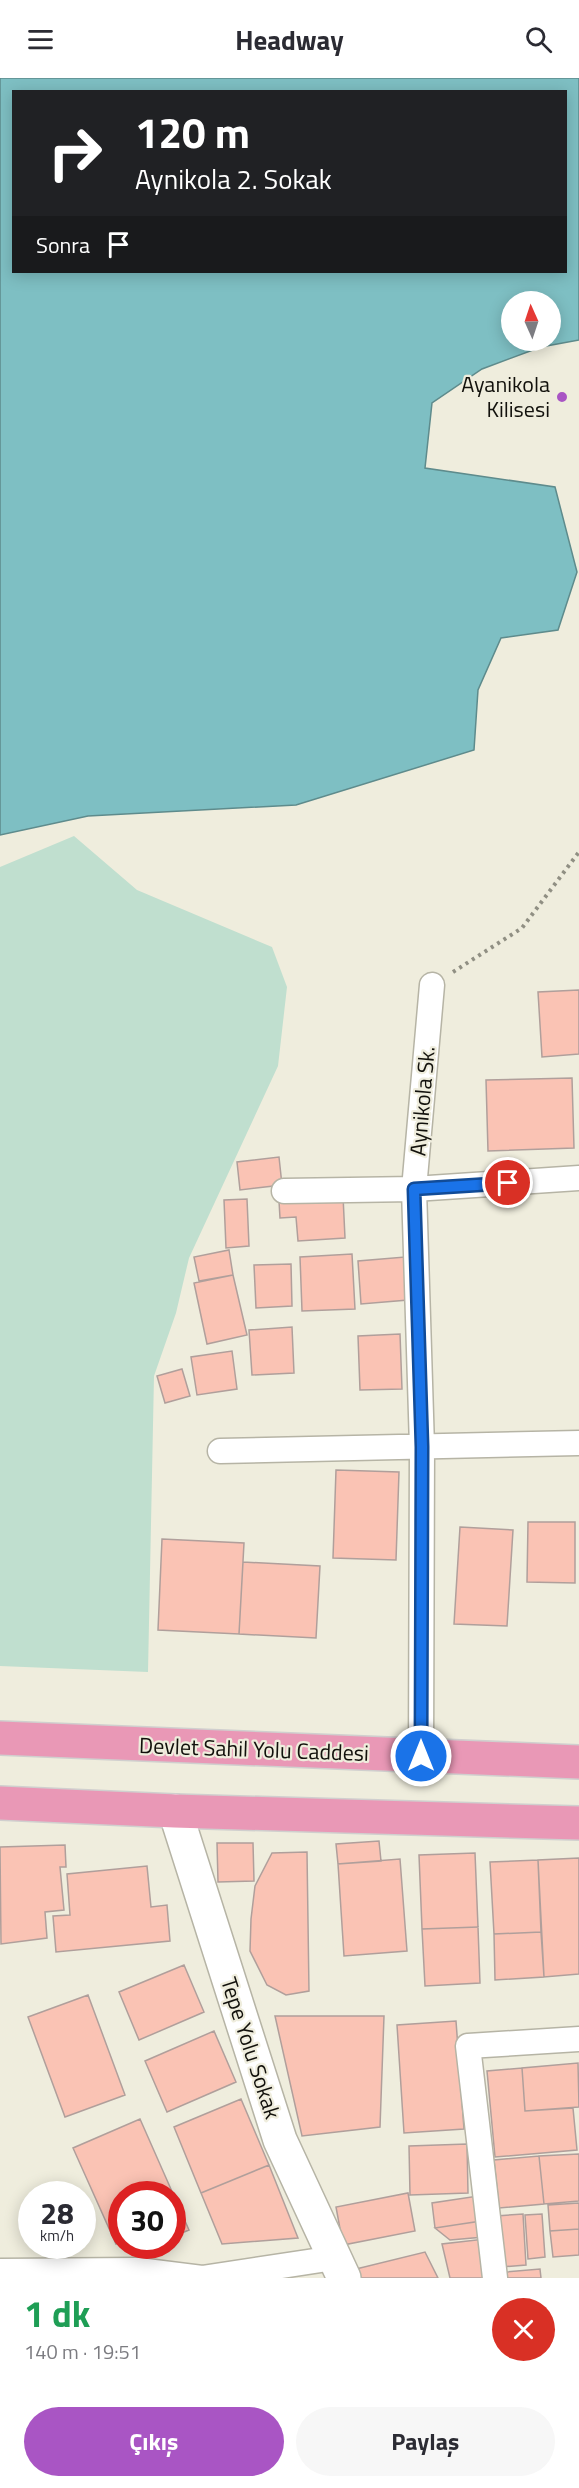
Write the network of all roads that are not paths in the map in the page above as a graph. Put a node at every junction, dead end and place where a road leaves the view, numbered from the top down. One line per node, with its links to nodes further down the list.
1 (432, 986): 3 (street, Aynikola Sk.)
2 (579, 1178): 3 (street)
3 (414, 1189): 4 (street); 6 (street, Aynikola Sk.)
4 (284, 1191)
5 (579, 1443): 6 (street)
6 (422, 1447): 7 (street); 9 (street, Aynikola Sk.)
7 (220, 1451)
8 (0, 1738): 9 (main road, Devlet Sahil Yolu Caddesi)
9 (421, 1756): 10 (main road, Devlet Sahil Yolu Caddesi)
10 (579, 1762)
11 (0, 1803): 12 (main road)
12 (175, 1811): 13 (main road); 15 (street, Tepe Yolu Sokak)
13 (579, 1823)
14 (579, 2039): 18 (street)
15 (339, 2268): 17 (street)
16 (0, 2271): 17 (street)
17 (80, 2275)
18 (495, 2278)

